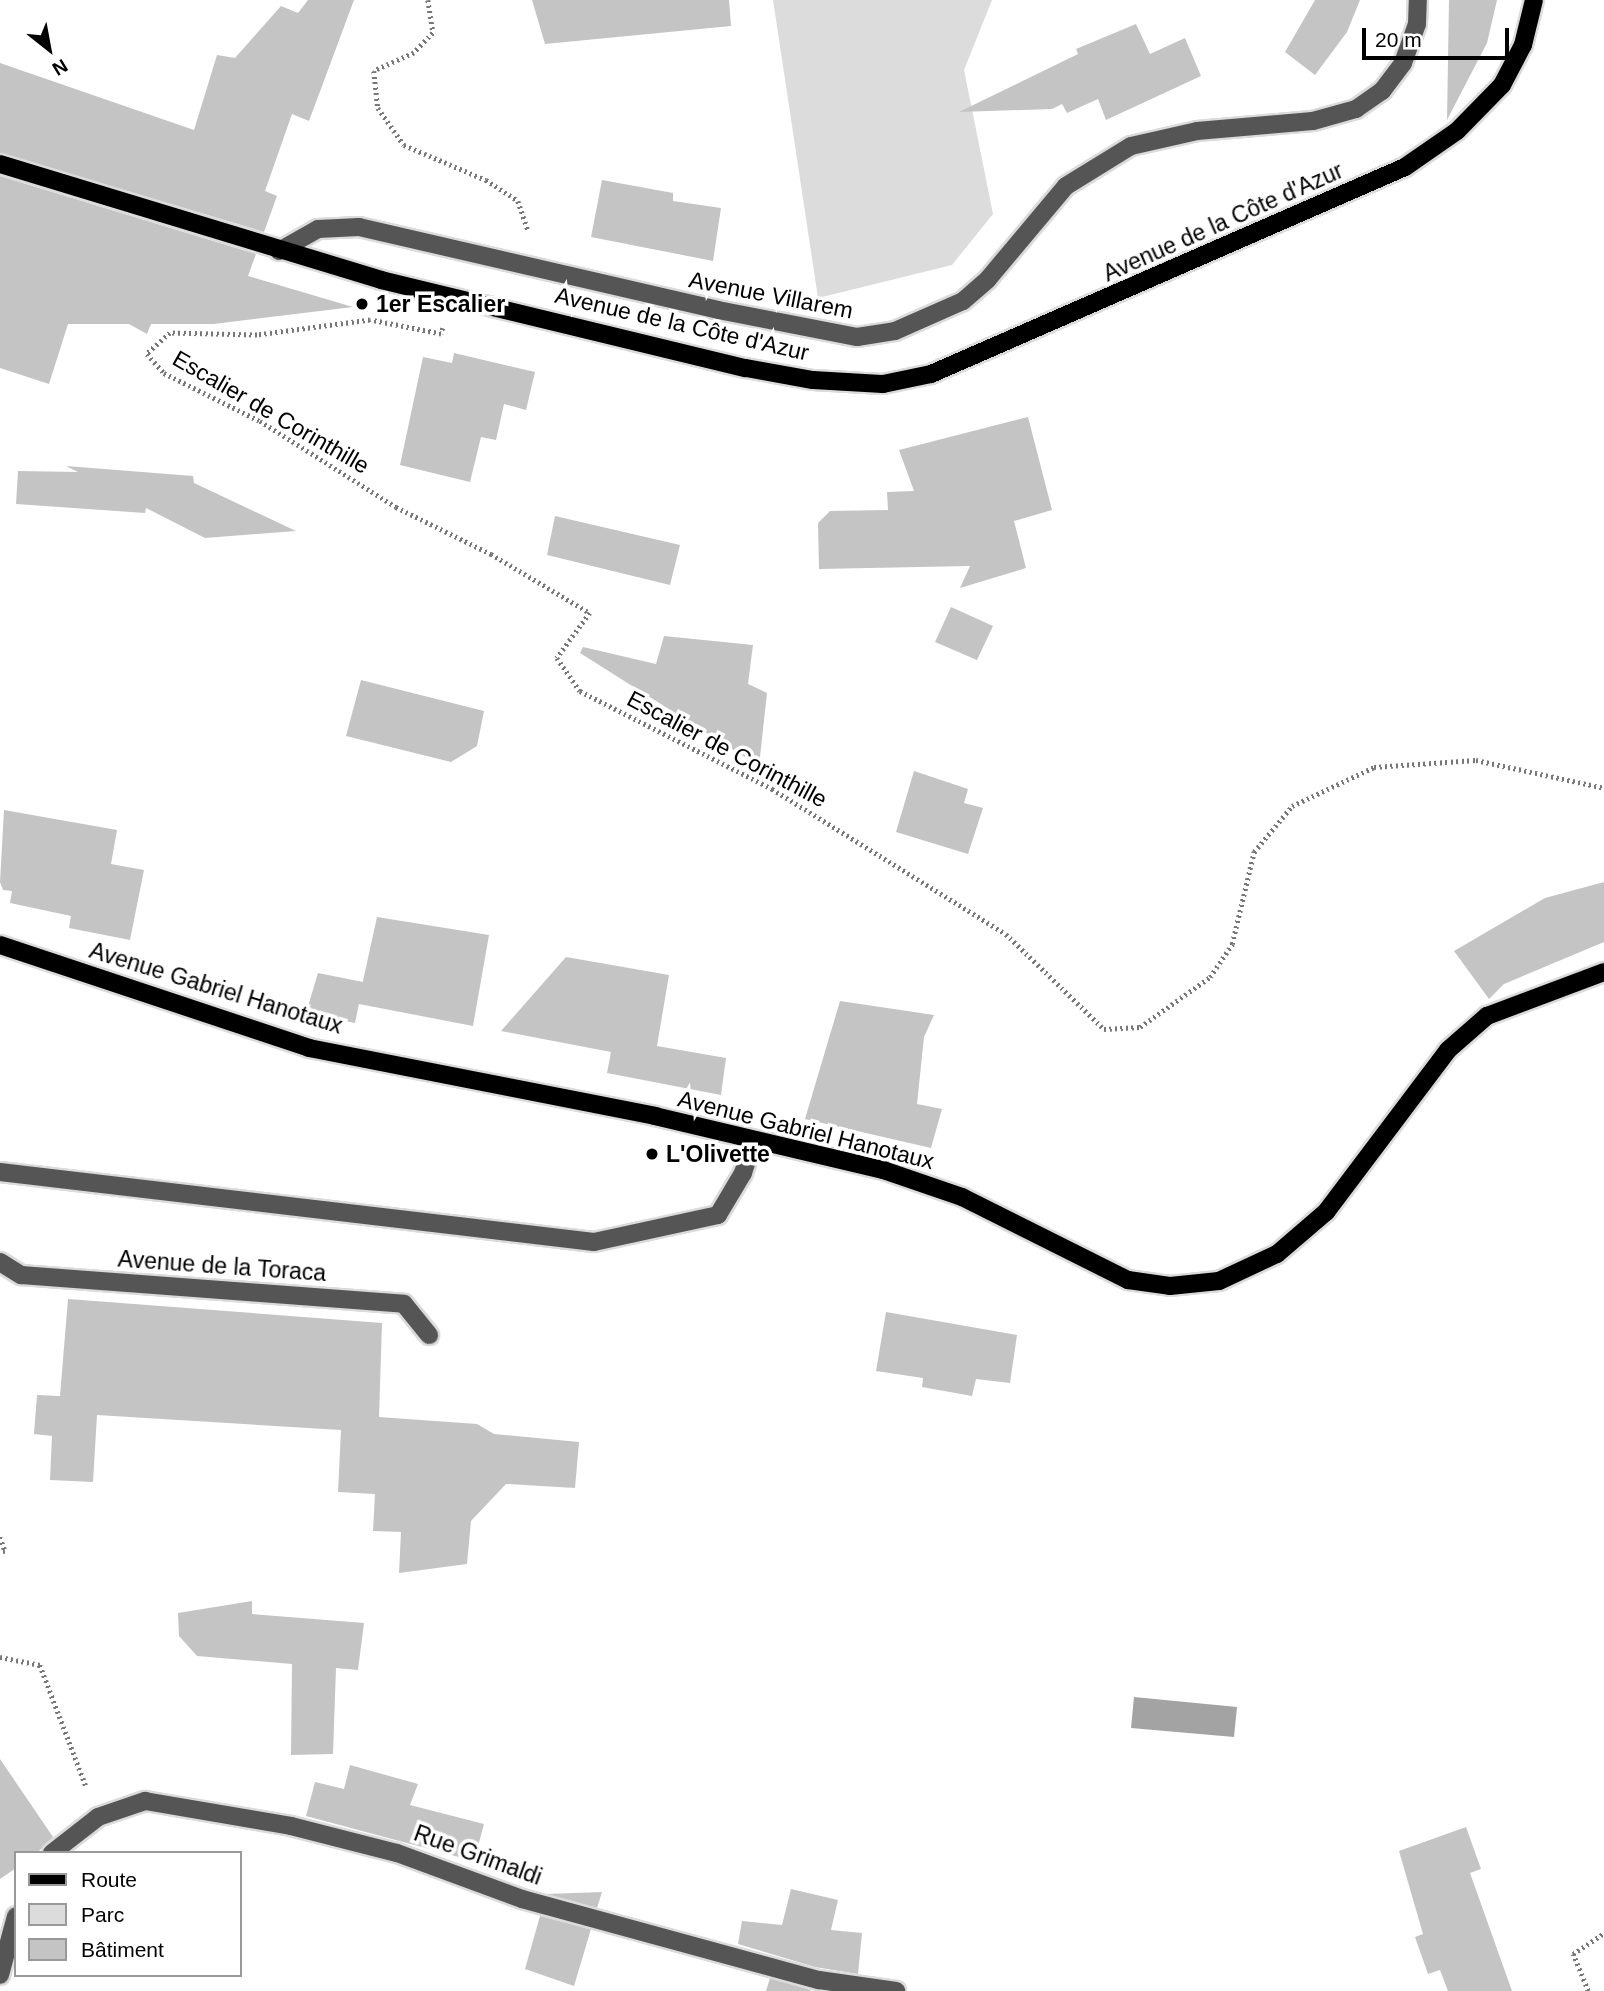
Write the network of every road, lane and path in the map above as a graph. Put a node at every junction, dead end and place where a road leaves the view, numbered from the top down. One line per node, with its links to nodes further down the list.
1 (428, 0): 5 (path)
2 (1418, 0): 6 (street, Avenue Villarem)
3 (1534, 0): 7 (main road, Avenue de la Côte d'Azur)
4 (0, 164): 6 (main road, Avenue de la Côte d'Azur)
5 (518, 201)
6 (279, 251): 7 (main road, Avenue de la Côte d'Azur)
7 (450, 296): 8 (path, Escalier de Corinthille)
8 (1604, 788)
9 (0, 945): 11 (main road, Avenue Gabriel Hanotaux)
10 (1604, 972): 11 (main road, Avenue Gabriel Hanotaux)
11 (753, 1142): 12 (street)
12 (0, 1172)
13 (0, 1262): 14 (street, Avenue de la Toraca)
14 (429, 1335)
15 (0, 1537): 16 (path)
16 (0, 1552)
17 (0, 1657): 18 (path)
18 (98, 1817): 19 (street, Rue Grimaldi); 23 (street, Rue Grimaldi)
19 (55, 1851)
20 (14, 1923): 22 (street)
21 (1604, 1933): 24 (path)
22 (0, 1975)
23 (896, 1991)
24 (1588, 1991)

